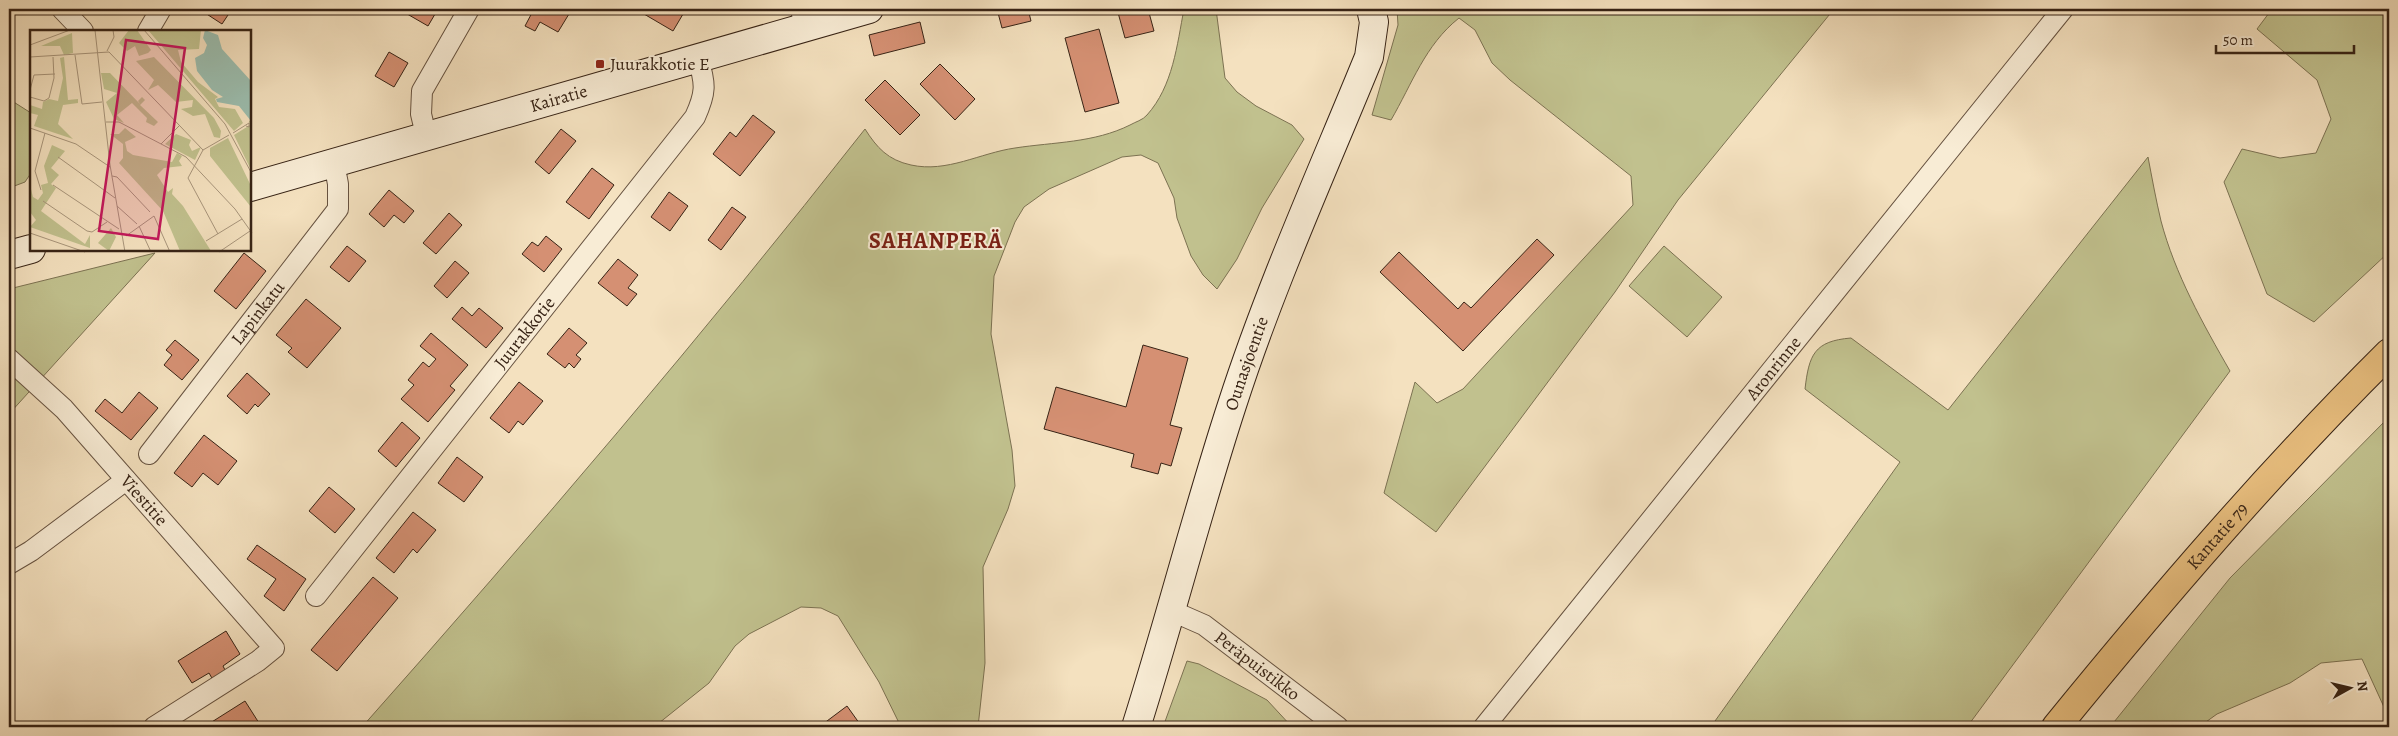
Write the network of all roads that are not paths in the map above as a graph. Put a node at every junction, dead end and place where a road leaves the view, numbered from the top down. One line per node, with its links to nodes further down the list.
1 (62, 9): 8 (street)
2 (161, 9): 9 (street)
3 (469, 9): 11 (street)
4 (868, 9): 7 (street, Kairatie)
5 (1371, 9): 22 (street, Ounasjoentie)
6 (2063, 9): 26 (street, Aronrinne)
7 (803, 18): 10 (street, Kairatie)
8 (81, 30)
9 (149, 30)
10 (698, 59): 11 (street, Kairatie); 21 (street, Juurakkotie)
11 (426, 135): 12 (street, Kairatie)
12 (334, 163): 13 (street, Kairatie); 18 (street, Lapinkatu)
13 (251, 187)
14 (30, 249): 15 (street)
15 (9, 255)
16 (2389, 353): 27 (main road, Kantatie 79)
17 (9, 359): 19 (street, Viestitie)
18 (149, 454)
19 (126, 480): 20 (street); 23 (street, Viestitie)
20 (9, 564)
21 (316, 596)
22 (1172, 611): 24 (street, Ounasjoentie); 25 (street, Peräpuistikko)
23 (154, 727)
24 (1136, 727)
25 (1338, 727)
26 (1484, 727)
27 (2056, 727)

